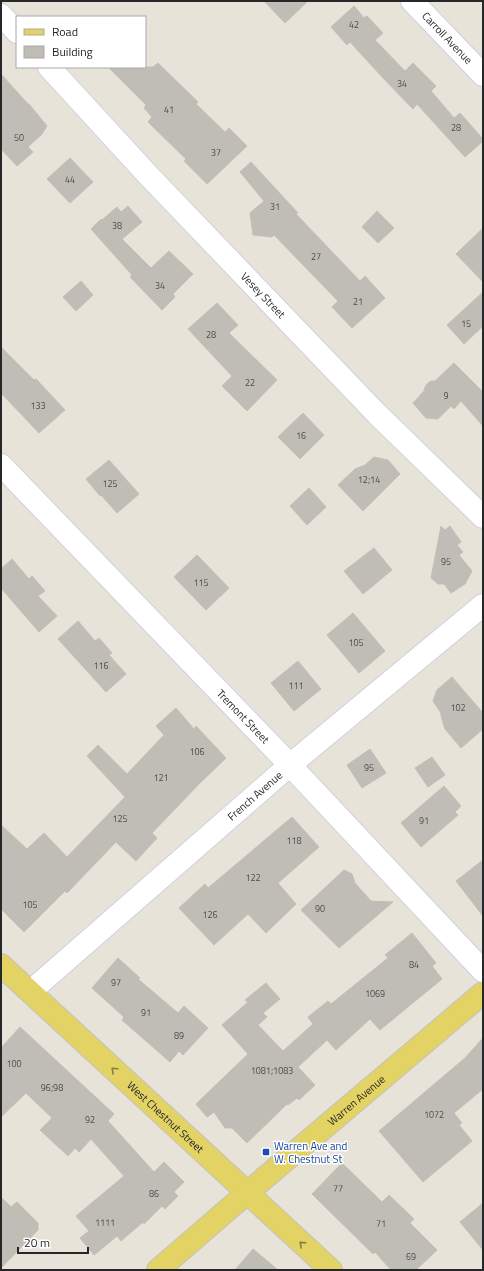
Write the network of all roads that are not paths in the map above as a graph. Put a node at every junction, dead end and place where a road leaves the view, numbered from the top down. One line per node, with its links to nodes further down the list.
1 (412, 1): 5 (street, Carroll Avenue)
2 (1, 14): 3 (street)
3 (16, 31)
4 (50, 68): 7 (street, Vesey Street)
5 (483, 75)
6 (1, 465): 9 (street, Tremont Street)
7 (483, 517)
8 (483, 605): 9 (street, French Avenue)
9 (290, 765): 11 (street, Tremont Street); 12 (street, French Avenue)
10 (1, 965): 12 (main road, West Chestnut Street)
11 (483, 971)
12 (31, 991): 14 (main road, West Chestnut Street, one-way to 12)
13 (483, 993): 14 (main road, Warren Avenue)
14 (246, 1193): 15 (main road, Warren Avenue); 16 (main road, West Chestnut Street, one-way to 14)
15 (158, 1270)
16 (331, 1270)

